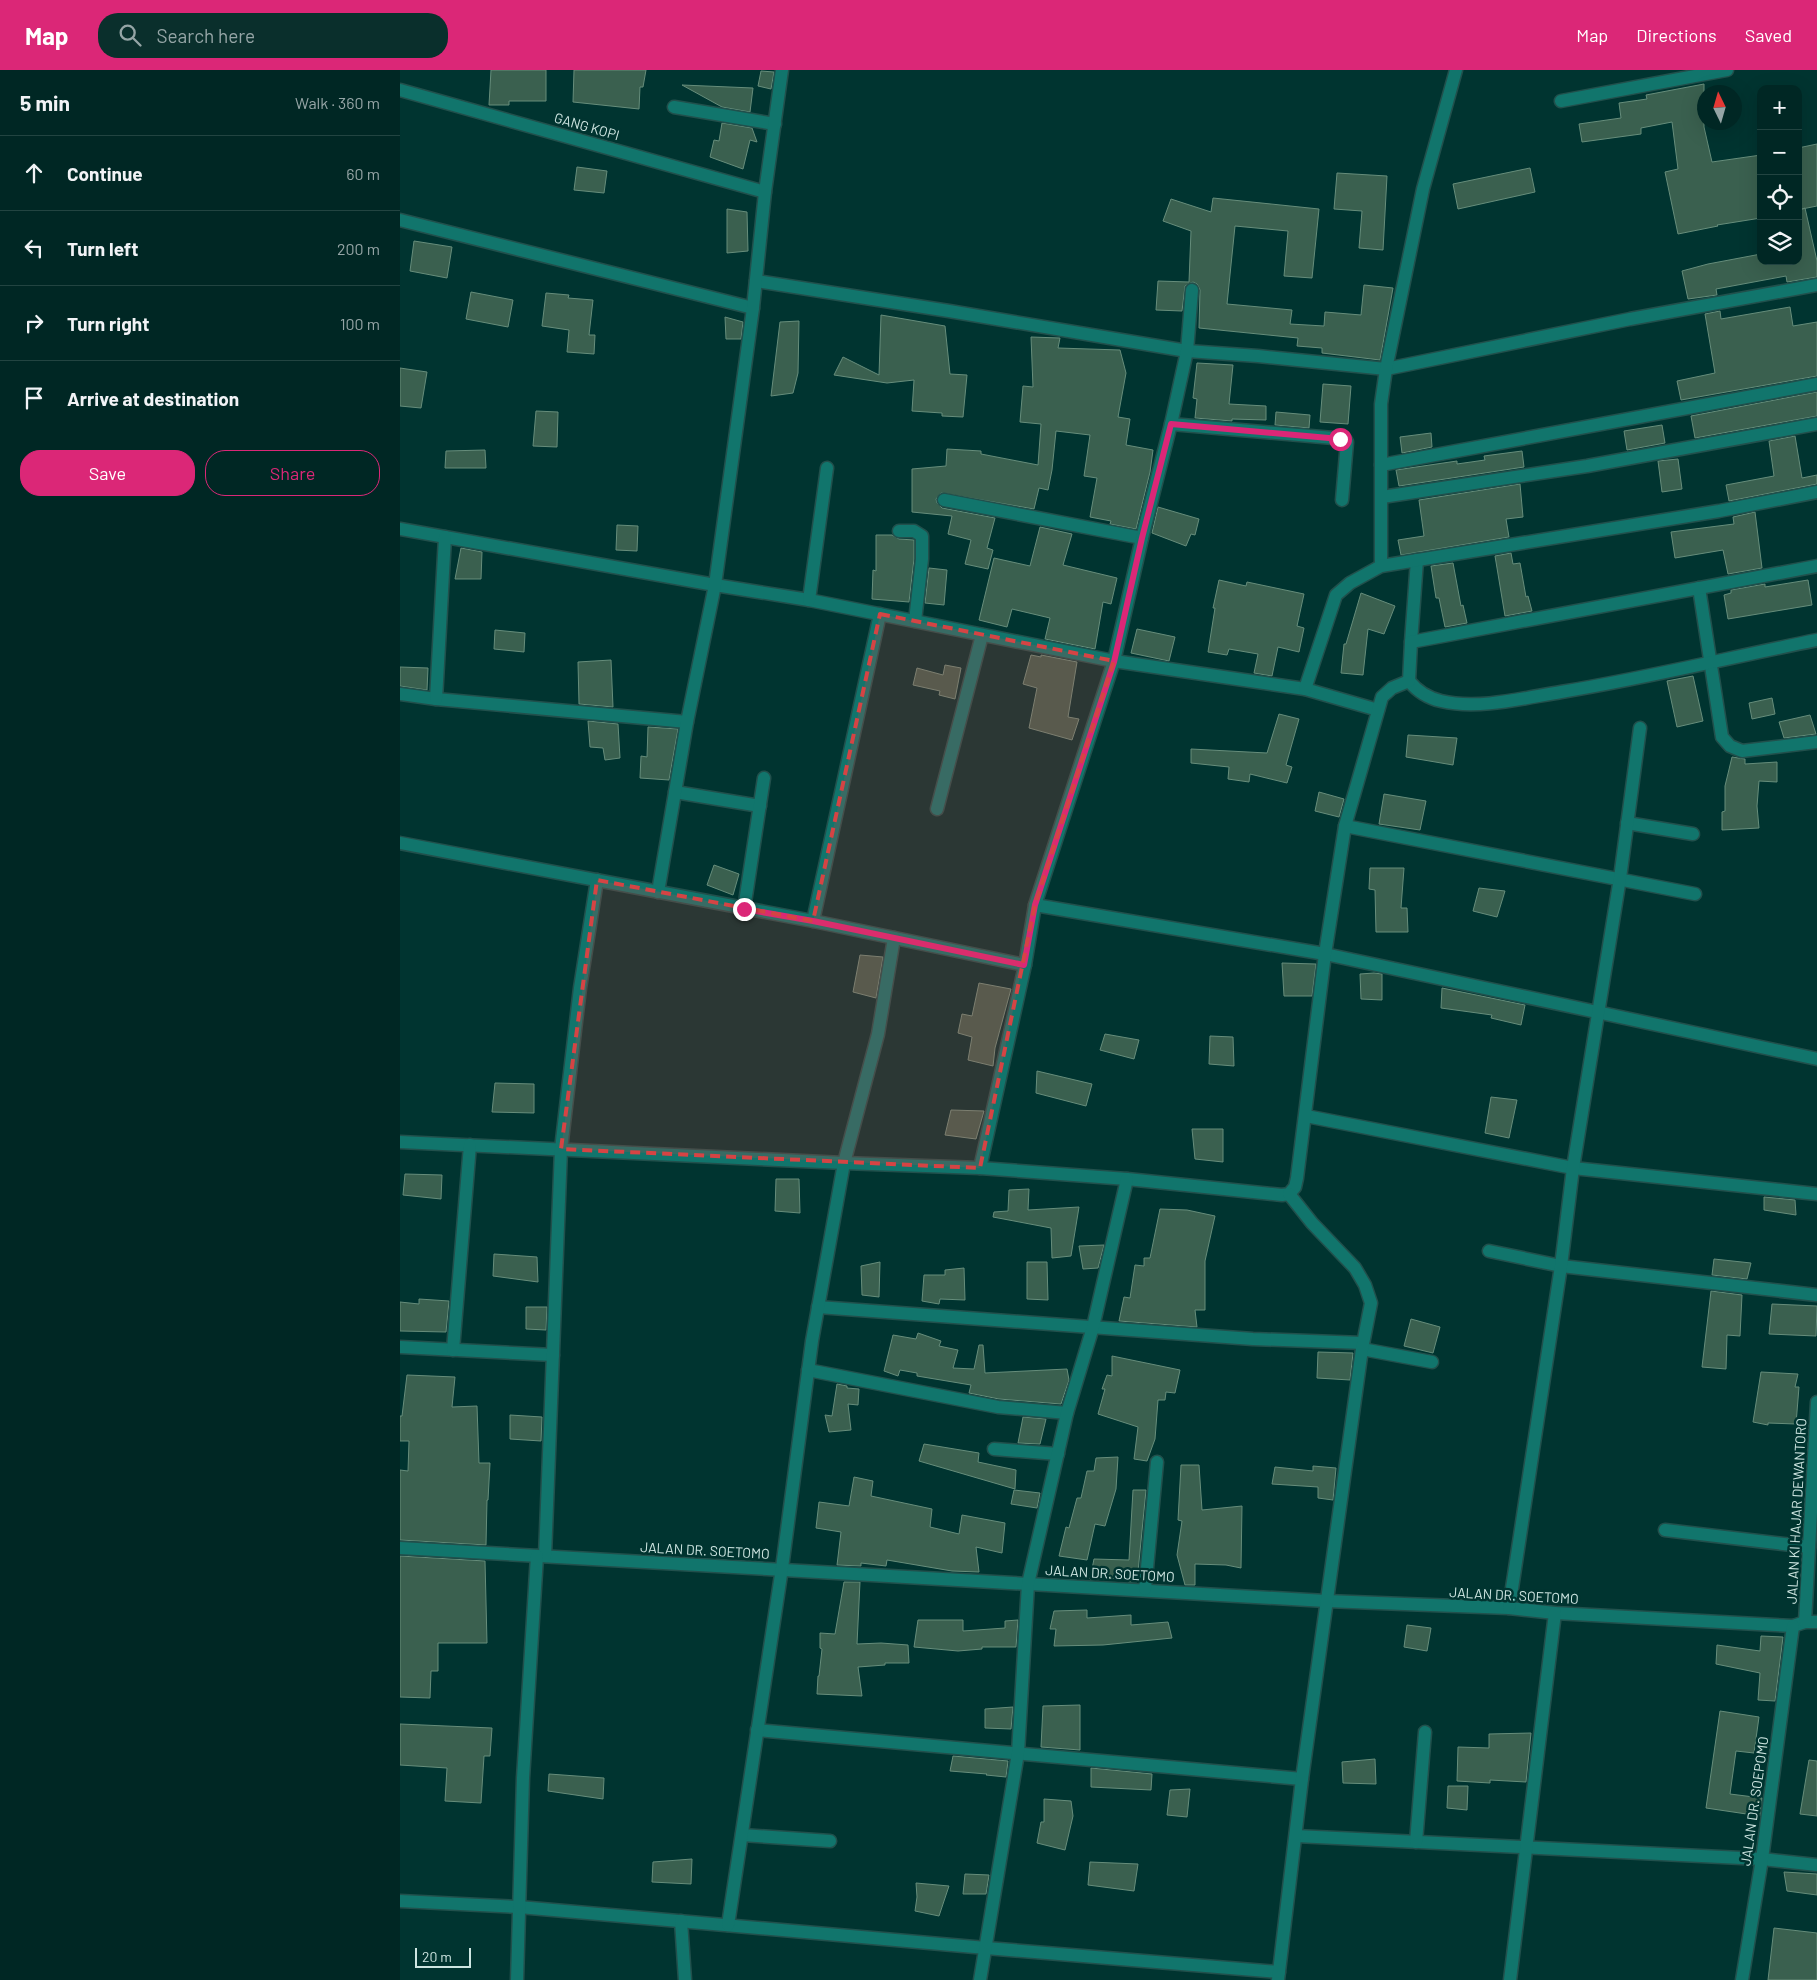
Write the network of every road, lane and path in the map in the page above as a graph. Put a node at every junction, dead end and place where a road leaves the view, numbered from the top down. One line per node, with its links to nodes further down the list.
1 (782, 70): 7 (street)
2 (1456, 70): 15 (street)
3 (1727, 70): 5 (street)
4 (400, 90): 8 (street, GANG KOPI)
5 (1561, 101)
6 (674, 107): 7 (street)
7 (775, 124): 8 (street)
8 (765, 192): 10 (street)
9 (400, 220): 13 (street)
10 (756, 281): 13 (street); 14 (street)
11 (1817, 285): 15 (street)
12 (1192, 290): 14 (street)
13 (754, 308): 32 (street)
14 (1186, 351): 15 (street); 17 (street)
15 (1386, 369): 19 (street)
16 (1817, 384): 19 (street)
17 (1171, 424): 24 (street); 28 (street)
18 (1817, 424): 22 (street)
19 (1381, 465): 22 (street)
20 (827, 468): 34 (street)
21 (1817, 492): 29 (street)
22 (1382, 497): 30 (street)
23 (944, 500): 28 (street)
24 (1342, 500)
25 (400, 529): 27 (street)
26 (899, 531): 36 (street)
27 (445, 537): 32 (street); 45 (street)
28 (1142, 538): 41 (street)
29 (1417, 560): 30 (street); 39 (street)
30 (1381, 566): 43 (street)
31 (1817, 566): 33 (street)
32 (715, 585): 34 (street); 47 (street)
33 (1699, 588): 39 (street); 40 (street)
34 (808, 600): 35 (street)
35 (880, 614): 36 (street); 64 (street)
36 (915, 621): 37 (street)
37 (982, 635): 41 (street); 53 (street)
38 (1817, 640): 40 (street)
39 (1411, 642): 42 (street)
40 (1711, 661): 42 (street); 49 (street)
41 (1114, 662): 43 (street); 62 (street)
42 (1409, 681): 46 (street)
43 (1305, 689): 46 (street)
44 (400, 694): 45 (street)
45 (436, 699): 47 (street)
46 (1378, 710): 55 (street)
47 (688, 722): 51 (street)
48 (1640, 728): 54 (street)
49 (1817, 742)
50 (764, 778): 52 (street)
51 (675, 792): 52 (street); 60 (street)
52 (760, 806): 63 (street)
53 (937, 809)
54 (1627, 823): 56 (street); 58 (street)
55 (1346, 826): 58 (street); 66 (street)
56 (1693, 834)
57 (400, 843): 59 (street)
58 (1620, 878): 61 (street); 68 (street)
59 (597, 880): 60 (street); 73 (street)
60 (658, 892): 63 (street)
61 (1694, 894)
62 (1035, 905): 66 (street); 67 (street)
63 (744, 909): 64 (street)
64 (813, 921): 65 (street)
65 (894, 938): 67 (street); 74 (street)
66 (1325, 954): 68 (street); 70 (street)
67 (1024, 965): 75 (street)
68 (1599, 1013): 69 (street); 76 (street)
69 (1817, 1060)
70 (1306, 1116): 76 (street); 78 (street)
71 (400, 1142): 72 (street)
72 (470, 1145): 73 (street); 87 (street)
73 (561, 1149): 74 (street); 88 (street)
74 (844, 1163): 75 (street); 83 (street)
75 (980, 1168): 77 (street)
76 (1574, 1168): 79 (street); 81 (street)
77 (1127, 1179): 78 (street); 84 (street)
78 (1289, 1194): 85 (street)
79 (1817, 1194)
80 (1489, 1251): 81 (street)
81 (1561, 1266): 82 (street); 105 (street)
82 (1817, 1295)
83 (818, 1307): 84 (street); 90 (street)
84 (1093, 1328): 85 (street); 92 (street)
85 (1362, 1346): 89 (street); 104 (street)
86 (400, 1347): 87 (street)
87 (453, 1350): 88 (street)
88 (553, 1355): 100 (street)
89 (1432, 1362)
90 (808, 1370): 92 (street); 101 (street)
91 (1817, 1402): 95 (street, JALAN KI HAJAR DEWANTORO)
92 (1067, 1413): 94 (street)
93 (994, 1449): 94 (street)
94 (1058, 1454): 102 (street)
95 (1815, 1458): 98 (street, JALAN KI HAJAR DEWANTORO)
96 (1157, 1462): 103 (street)
97 (1664, 1530): 98 (street)
98 (1809, 1547): 107 (street, JALAN KI HAJAR DEWANTORO)
99 (400, 1548): 100 (street, JALAN DR. SOETOMO)
100 (541, 1556): 101 (street, JALAN DR. SOETOMO); 120 (street)
101 (782, 1568): 102 (street, JALAN DR. SOETOMO); 108 (street)
102 (1028, 1584): 103 (street, JALAN DR. SOETOMO); 110 (street)
103 (1144, 1590): 104 (street, JALAN DR. SOETOMO)
104 (1326, 1601): 105 (street, JALAN DR. SOETOMO); 111 (street)
105 (1509, 1608): 106 (street, JALAN DR. SOETOMO)
106 (1555, 1612): 107 (street, JALAN DR. SOETOMO); 116 (street)
107 (1805, 1623): 117 (street, JALAN DR. SOEPOMO)
108 (757, 1730): 110 (street); 112 (street)
109 (1425, 1732): 115 (street)
110 (1018, 1753): 111 (street); 123 (street)
111 (1302, 1779): 113 (street)
112 (742, 1835): 114 (street); 122 (street)
113 (1296, 1836): 115 (street); 124 (street)
114 (830, 1840)
115 (1416, 1842): 116 (street)
116 (1526, 1847): 117 (street); 128 (street)
117 (1762, 1859): 118 (street); 129 (street, JALAN DR. SOEPOMO)
118 (1817, 1865)
119 (400, 1901): 120 (street)
120 (519, 1907): 121 (street); 125 (street)
121 (681, 1921): 122 (street); 126 (street)
122 (728, 1925): 123 (street)
123 (986, 1948): 124 (street); 127 (street)
124 (1279, 1976)
125 (517, 1980)
126 (685, 1980)
127 (980, 1980)
128 (1510, 1980)
129 (1742, 1980)

